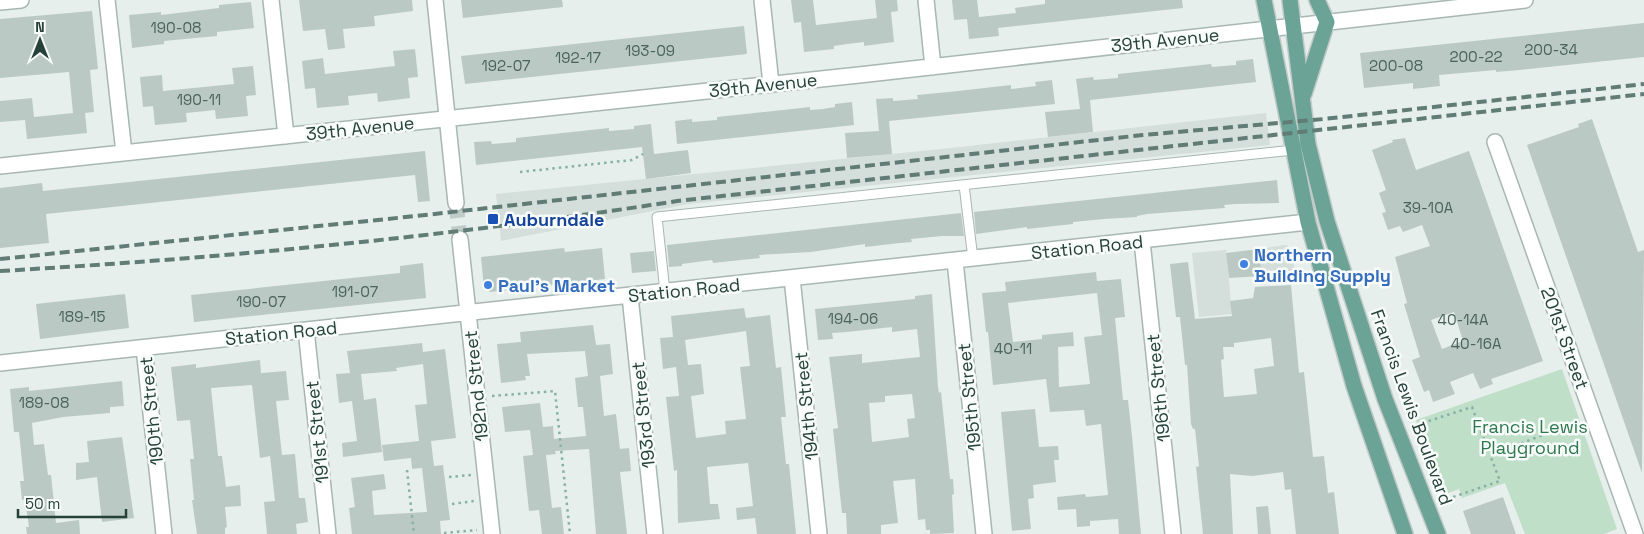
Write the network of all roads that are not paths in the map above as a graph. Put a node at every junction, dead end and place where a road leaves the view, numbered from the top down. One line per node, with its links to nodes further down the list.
1 (21, 0): 11 (street)
2 (107, 0): 22 (street)
3 (271, 0): 19 (street)
4 (435, 0): 18 (street)
5 (762, 0): 16 (street)
6 (926, 0): 15 (street)
7 (1264, 0): 14 (main road)
8 (1290, 0): 13 (main road, Francis Lewis Boulevard)
9 (1317, 0): 12 (main road)
10 (1525, 0): 12 (street, 39th Avenue)
11 (0, 2)
12 (1327, 22): 13 (street, 39th Avenue); 17 (main road)
13 (1293, 26): 14 (street, 39th Avenue); 17 (main road, Francis Lewis Boulevard)
14 (1270, 29): 15 (street, 39th Avenue); 21 (main road)
15 (933, 67): 16 (street, 39th Avenue)
16 (771, 84): 18 (street, 39th Avenue)
17 (1303, 98): 46 (main road, Francis Lewis Boulevard)
18 (448, 118): 19 (street, 39th Avenue); 25 (street)
19 (286, 136): 22 (street, 39th Avenue)
20 (1495, 142): 47 (street, 201st Street)
21 (1293, 150): 24 (lane); 26 (main road)
22 (124, 153): 23 (street, 39th Avenue)
23 (0, 166)
24 (964, 185): 29 (lane); 32 (lane)
25 (456, 203)
26 (1308, 222): 28 (street, Station Road); 45 (main road)
27 (460, 239): 34 (street, 192nd Street)
28 (1142, 242): 29 (street, Station Road); 44 (street, 196th Street)
29 (973, 259): 30 (street, Station Road)
30 (955, 261): 31 (street, Station Road); 43 (street, 195th Street)
31 (792, 278): 32 (street, Station Road); 42 (street, 194th Street)
32 (665, 292): 33 (street, Station Road)
33 (630, 296): 34 (street, Station Road); 41 (street, 193rd Street)
34 (468, 313): 35 (street, Station Road); 40 (street, 192nd Street)
35 (306, 330): 36 (street, Station Road); 39 (street, 191st Street)
36 (144, 348): 37 (street, Station Road); 38 (street, 190th Street)
37 (0, 363)
38 (164, 534)
39 (328, 534)
40 (492, 534)
41 (655, 534)
42 (819, 534)
43 (984, 534)
44 (1173, 534)
45 (1405, 534)
46 (1438, 534)
47 (1635, 534)

